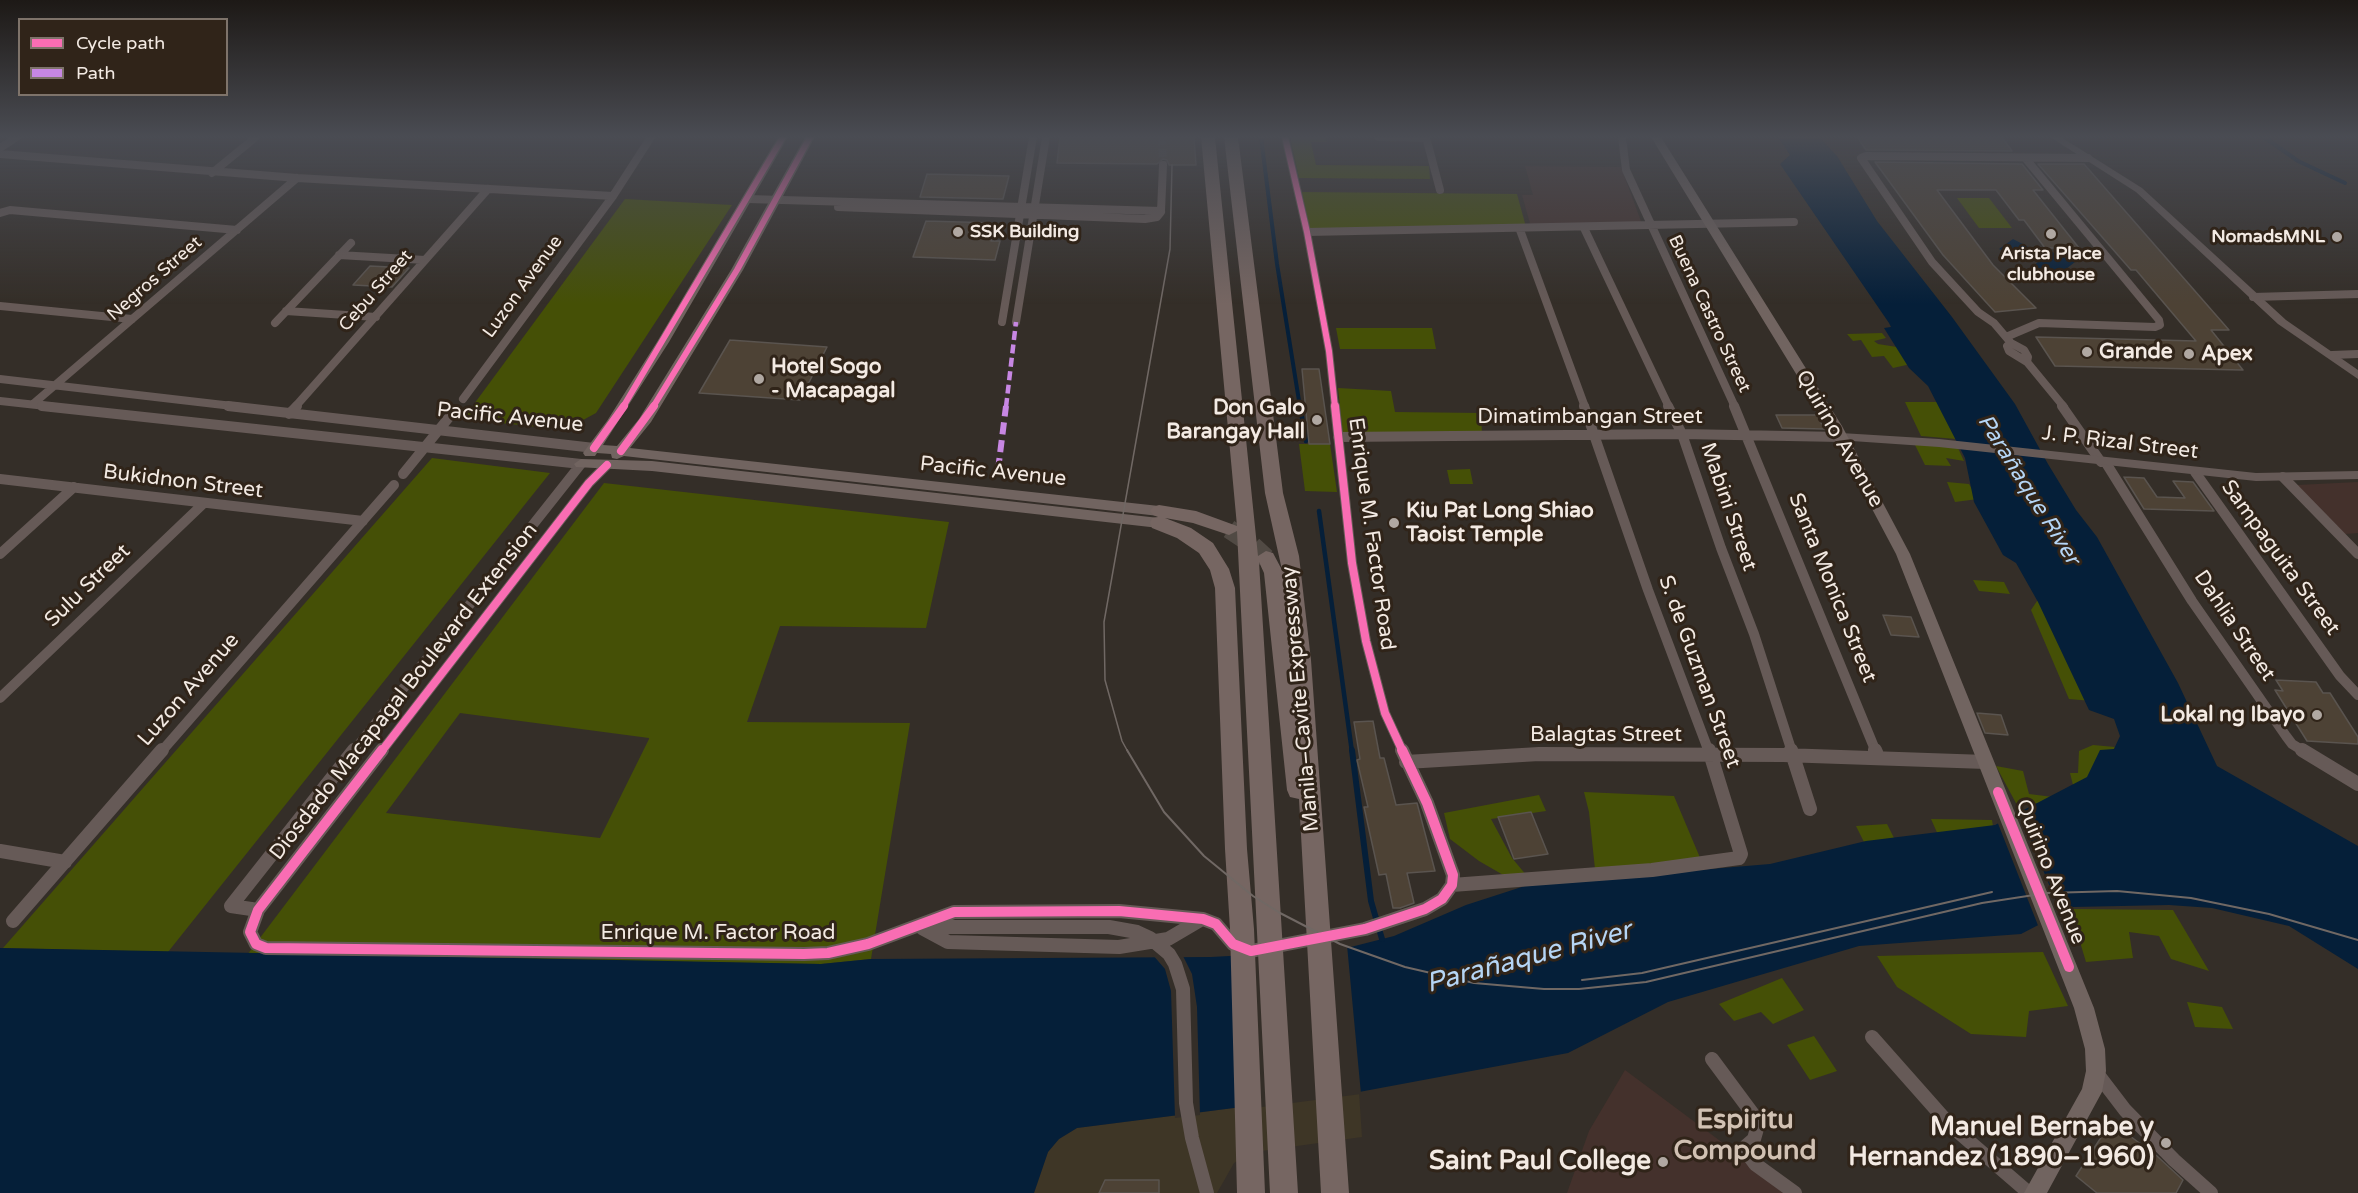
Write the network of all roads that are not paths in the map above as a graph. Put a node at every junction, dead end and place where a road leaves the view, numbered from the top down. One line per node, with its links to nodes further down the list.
1 (280, 193): 28 (street, Negros Street)
2 (485, 193): 33 (street, Cebu Street)
3 (554, 193): 18 (street)
4 (615, 193): 18 (street, Luzon Avenue)
5 (752, 193): 19 (main road)
6 (780, 193): 20 (main road)
7 (1023, 193): 21 (street)
8 (1037, 193): 22 (street)
9 (1162, 193): 22 (street)
10 (1213, 193): 76 (highway, Manila–Cavite Expressway)
11 (1238, 193): 95 (highway, Manila–Cavite Expressway)
12 (1298, 193): 30 (street, Enrique M. Factor Road)
13 (1636, 193): 26 (street, Buena Castro Street)
14 (1690, 193): 25 (main road, Quirino Avenue)
15 (1883, 193): 43 (street)
16 (2054, 193): 43 (street)
17 (2142, 193): 35 (street)
18 (613, 196): 49 (street, Luzon Avenue)
19 (748, 199): 20 (street); 61 (main road)
20 (776, 201): 21 (street); 62 (main road)
21 (1020, 211): 22 (street); 40 (street)
22 (1034, 211): 41 (street)
23 (0, 213): 28 (street)
24 (1794, 222): 25 (street)
25 (1709, 224): 26 (street); 59 (main road, Quirino Avenue)
26 (1650, 226): 27 (street); 57 (street, Buena Castro Street)
27 (1584, 228): 29 (street); 56 (street, Mabini Street)
28 (237, 230): 39 (street, Negros Street)
29 (1520, 230): 30 (street); 55 (street, S. de Guzman Street)
30 (1307, 232): 58 (street, Enrique M. Factor Road)
31 (351, 243): 32 (street)
32 (339, 255): 33 (street); 37 (street)
33 (425, 260): 38 (street, Cebu Street)
34 (2358, 294): 35 (street)
35 (2253, 297): 45 (street)
36 (0, 306): 39 (street)
37 (286, 311): 38 (street); 42 (street)
38 (376, 317): 53 (street, Cebu Street)
39 (132, 319): 48 (street, Negros Street)
40 (1002, 322)
41 (1016, 322)
42 (275, 323)
43 (2009, 340): 63 (street, Dahlia Street)
44 (2358, 354): 45 (street)
45 (2332, 355): 46 (street)
46 (2358, 375)
47 (0, 380): 48 (street, Pacific Avenue)
48 (55, 386): 51 (street, Negros Street); 53 (street, Pacific Avenue)
49 (463, 399)
50 (0, 401): 51 (street, Pacific Avenue)
51 (33, 404): 60 (street, Pacific Avenue)
52 (455, 410): 54 (street)
53 (289, 414): 54 (street, Pacific Avenue)
54 (440, 431): 60 (street); 61 (street, Pacific Avenue)
55 (1594, 434): 56 (street, Dimatimbangan Street); 58 (street, Dimatimbangan Street); 81 (street, S. de Guzman Street)
56 (1682, 434): 57 (street, Dimatimbangan Street); 82 (street, Mabini Street)
57 (1748, 435): 59 (street, Dimatimbangan Street); 83 (street, Santa Monica Street)
58 (1338, 437): 84 (street, Enrique M. Factor Road)
59 (1841, 437): 63 (street, J. P. Rizal Street); 85 (main road, Quirino Avenue)
60 (427, 447): 64 (street, Pacific Avenue); 67 (street)
61 (594, 448): 62 (main road, Pacific Avenue); 64 (main road)
62 (621, 451): 65 (main road); 74 (main road, Pacific Avenue)
63 (2103, 463): 66 (street, J. P. Rizal Street); 86 (street, Dahlia Street)
64 (581, 464): 65 (main road, Pacific Avenue); 91 (street, Diosdado Macapagal Boulevard Extension)
65 (607, 465): 74 (main road, Pacific Avenue); 91 (street, Diosdado Macapagal Boulevard Extension)
66 (2194, 472): 69 (street, J. P. Rizal Street); 79 (street, Sampaguita Street)
67 (403, 474)
68 (2358, 475): 69 (street, J. P. Rizal Street)
69 (2283, 477): 78 (street)
70 (0, 479): 72 (street, Bukidnon Street)
71 (394, 485): 75 (street, Luzon Avenue)
72 (74, 488): 73 (street, Bukidnon Street); 77 (street)
73 (204, 503): 75 (street, Bukidnon Street); 80 (street, Sulu Street)
74 (1159, 517): 76 (highway); 102 (highway)
75 (363, 521): 89 (street, Luzon Avenue)
76 (1247, 542): 95 (highway); 103 (highway, Manila–Cavite Expressway)
77 (0, 554)
78 (2358, 554)
79 (2358, 694)
80 (0, 698)
81 (1710, 754): 82 (street, Balagtas Street); 84 (street, Balagtas Street); 90 (street, S. de Guzman Street)
82 (1792, 755): 83 (street, Balagtas Street); 87 (street, Mabini Street)
83 (1878, 757): 85 (street, Balagtas Street)
84 (1406, 762): 90 (street, Enrique M. Factor Road)
85 (1986, 762): 99 (main road, Quirino Avenue)
86 (2358, 784)
87 (1810, 809)
88 (0, 851): 89 (street)
89 (65, 862): 93 (street, Luzon Avenue)
90 (1452, 885): 92 (street)
91 (258, 910): 96 (street, Diosdado Macapagal Boulevard Extension)
92 (1203, 919): 94 (street, Enrique M. Factor Road); 94 (street)
93 (13, 921)
94 (919, 927): 96 (street, Enrique M. Factor Road); 101 (street)
95 (1317, 929): 104 (highway, Manila–Cavite Expressway)
96 (260, 946)
97 (1872, 1037): 106 (street)
98 (1712, 1059): 105 (street)
99 (2096, 1071): 100 (street); 107 (main road, Quirino Avenue)
100 (2197, 1188): 108 (street)
101 (1207, 1193)
102 (1251, 1193)
103 (1284, 1193)
104 (1335, 1193)
105 (1795, 1193)
106 (2029, 1193)
107 (2035, 1193)
108 (2211, 1193)

